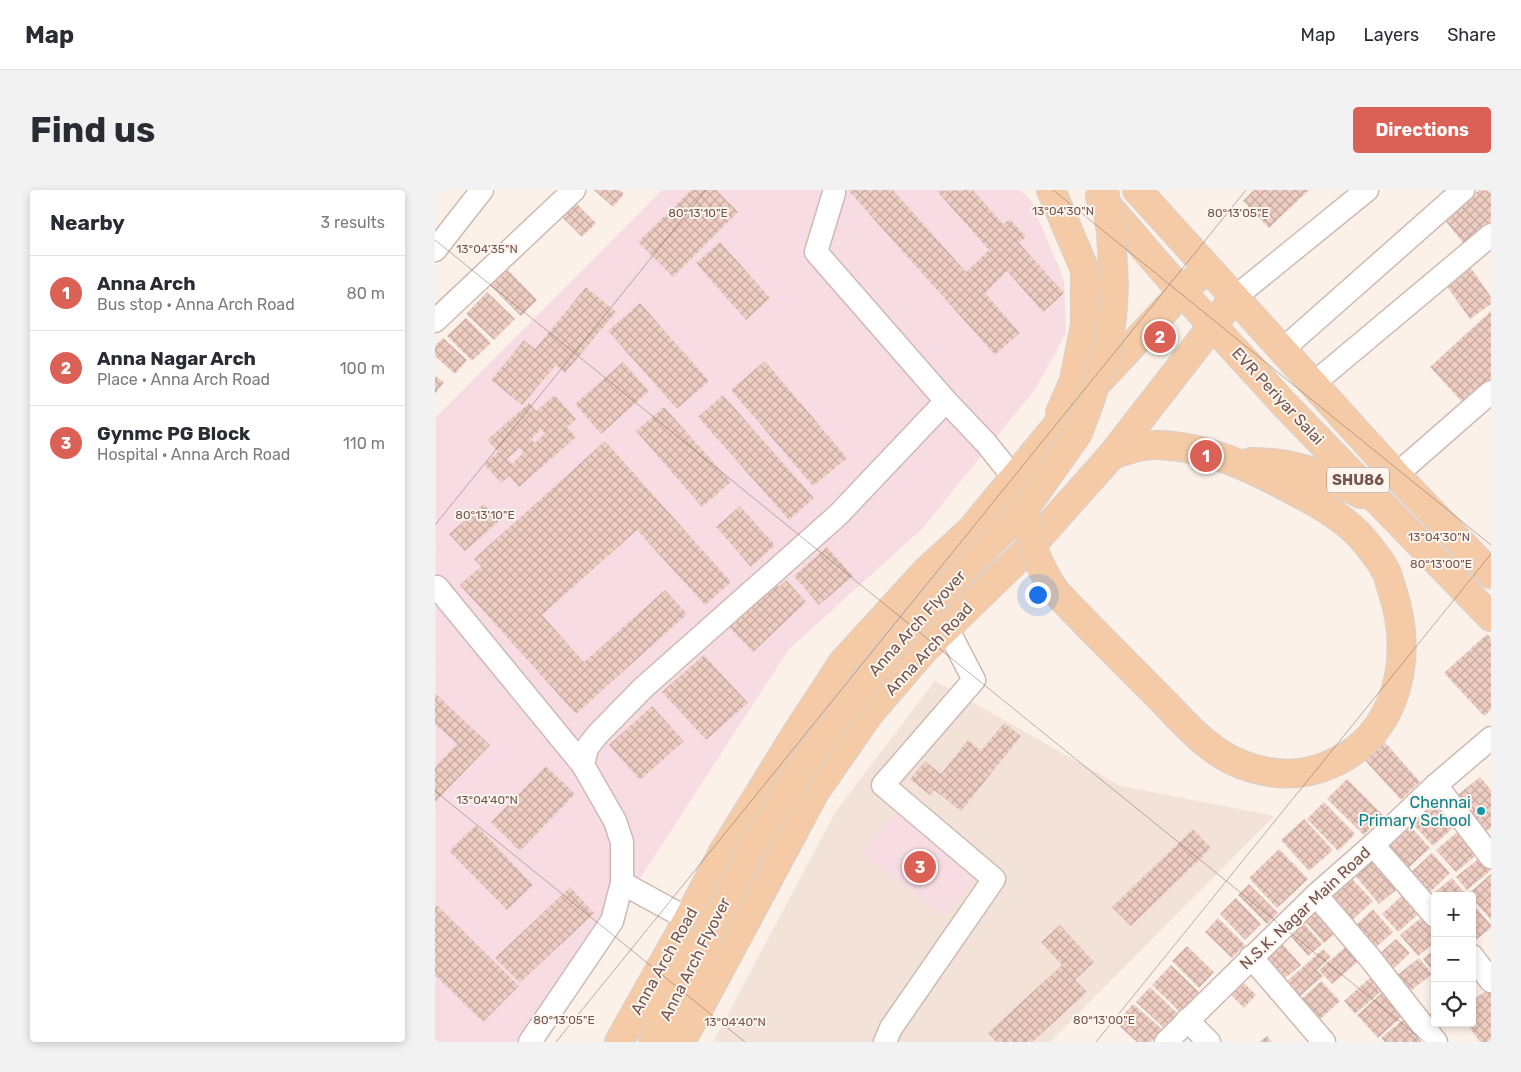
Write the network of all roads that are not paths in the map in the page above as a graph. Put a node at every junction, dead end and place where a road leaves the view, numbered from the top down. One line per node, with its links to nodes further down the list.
1 (482, 190): 11 (street)
2 (575, 190): 15 (street)
3 (1050, 190): 21 (main road, Anna Arch Road)
4 (1094, 190): 13 (main road, EVR Periyar Salai / SHU86)
5 (1105, 190): 27 (main road, Anna Arch Flyover, bridge)
6 (1138, 190): 12 (main road, EVR Periyar Salai / SHU86)
7 (1367, 190): 14 (street)
8 (1463, 190): 17 (street)
9 (834, 193): 19 (street)
10 (1491, 235): 18 (street)
11 (435, 250)
12 (1207, 268): 13 (main road, Anna Arch Road); 14 (main road, EVR Periyar Salai / SHU86)
13 (1182, 292): 16 (main road, EVR Periyar Salai / SHU86); 21 (main road, Anna Arch Road)
14 (1234, 298): 16 (main road, Anna Arch Road); 17 (main road, EVR Periyar Salai / SHU86)
15 (435, 322)
16 (1212, 326): 22 (main road, Anna Arch Road); 26 (main road, EVR Periyar Salai / SHU86)
17 (1282, 350): 18 (main road, EVR Periyar Salai / SHU86)
18 (1313, 384): 24 (main road, EVR Periyar Salai / SHU86)
19 (947, 401): 25 (street); 36 (street)
20 (1487, 403): 24 (street)
21 (1054, 429): 25 (main road, Anna Arch Road)
22 (1112, 455): 23 (main road); 28 (main road, Anna Arch Road)
23 (1237, 462): 26 (main road); 27 (main road, bridge)
24 (1396, 475): 31 (main road, EVR Periyar Salai / SHU86)
25 (1014, 478): 28 (main road); 29 (main road, Anna Arch Road)
26 (1383, 505): 33 (main road, EVR Periyar Salai / SHU86)
27 (1025, 508): 51 (main road, Anna Arch Flyover, bridge)
28 (1058, 515): 30 (main road, Anna Arch Road)
29 (971, 530): 30 (main road); 43 (main road, Anna Arch Road)
30 (1008, 568): 34 (main road, Anna Arch Road)
31 (1491, 574)
32 (437, 587): 36 (street)
33 (1491, 617)
34 (947, 628): 48 (street); 52 (main road, Anna Arch Road)
35 (1491, 738): 37 (street, N.S.K. Nagar Main Road)
36 (583, 765): 40 (street)
37 (1436, 784): 38 (street, N.S.K. Nagar Main Road); 39 (street)
38 (1373, 845): 41 (street, N.S.K. Nagar Main Road); 42 (street)
39 (1491, 857)
40 (622, 883): 43 (street); 49 (street)
41 (1316, 895): 44 (street, N.S.K. Nagar Main Road); 56 (street)
42 (1431, 911)
43 (688, 919): 50 (main road, Anna Arch Road)
44 (1251, 957): 47 (street, N.S.K. Nagar Main Road); 55 (street)
45 (1476, 961): 46 (street)
46 (1491, 981)
47 (1187, 1020): 53 (street, N.S.K. Nagar Main Road); 54 (street)
48 (891, 1037)
49 (530, 1042)
50 (619, 1042)
51 (653, 1042)
52 (681, 1042)
53 (1166, 1042)
54 (1209, 1042)
55 (1323, 1042)
56 (1436, 1042)

